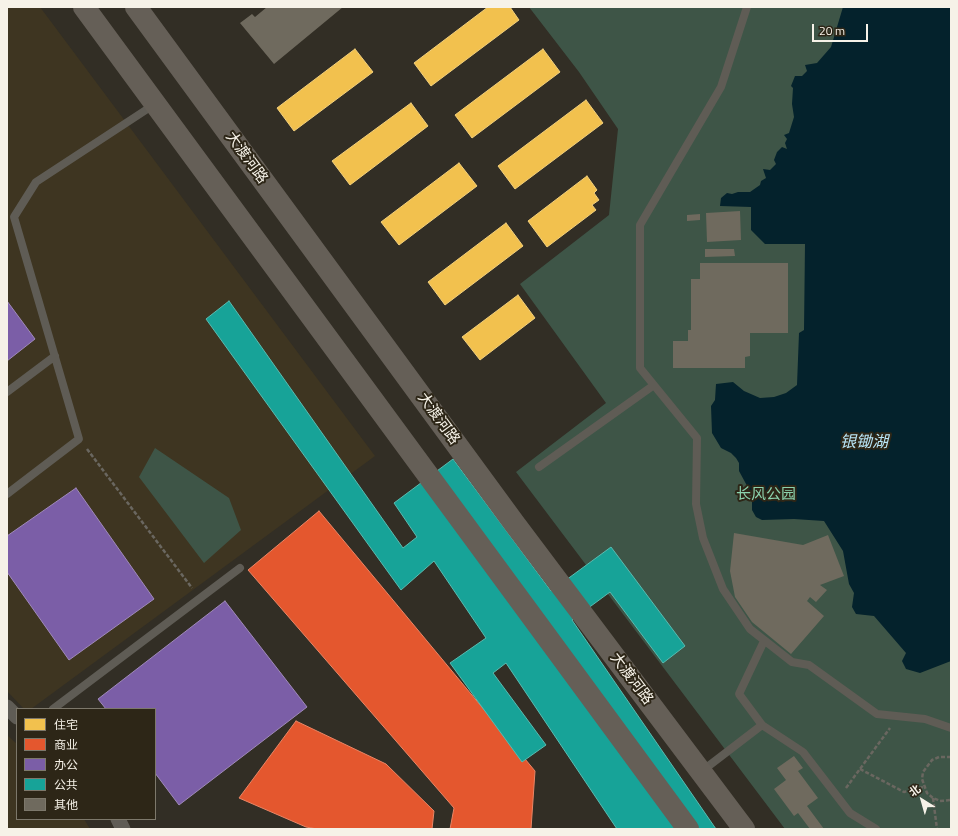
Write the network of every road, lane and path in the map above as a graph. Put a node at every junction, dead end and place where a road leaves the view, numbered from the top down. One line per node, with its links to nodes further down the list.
1 (84, 7): 4 (main road)
2 (136, 7): 22 (main road, 大渡河路)
3 (748, 7): 6 (lane)
4 (155, 104): 5 (lane); 29 (main road)
5 (55, 356): 7 (lane); 8 (lane)
6 (654, 385): 9 (lane); 13 (lane)
7 (7, 392)
8 (79, 439): 10 (lane); 12 (path)
9 (539, 467)
10 (7, 494)
11 (240, 568): 12 (lane)
12 (200, 598): 15 (lane)
13 (764, 641): 17 (lane); 18 (lane)
14 (7, 707): 16 (street)
15 (53, 708)
16 (16, 716)
17 (899, 716): 19 (lane); 21 (path)
18 (762, 725): 22 (lane); 24 (lane)
19 (951, 728)
20 (951, 757): 23 (path)
21 (860, 769): 23 (path); 24 (path)
22 (701, 772): 30 (main road, 大渡河路)
23 (923, 787): 25 (path)
24 (839, 798): 31 (lane)
25 (933, 798): 26 (path); 32 (path)
26 (951, 800)
27 (118, 820): 28 (street)
28 (123, 829)
29 (688, 829)
30 (744, 829)
31 (876, 829)
32 (937, 829)

